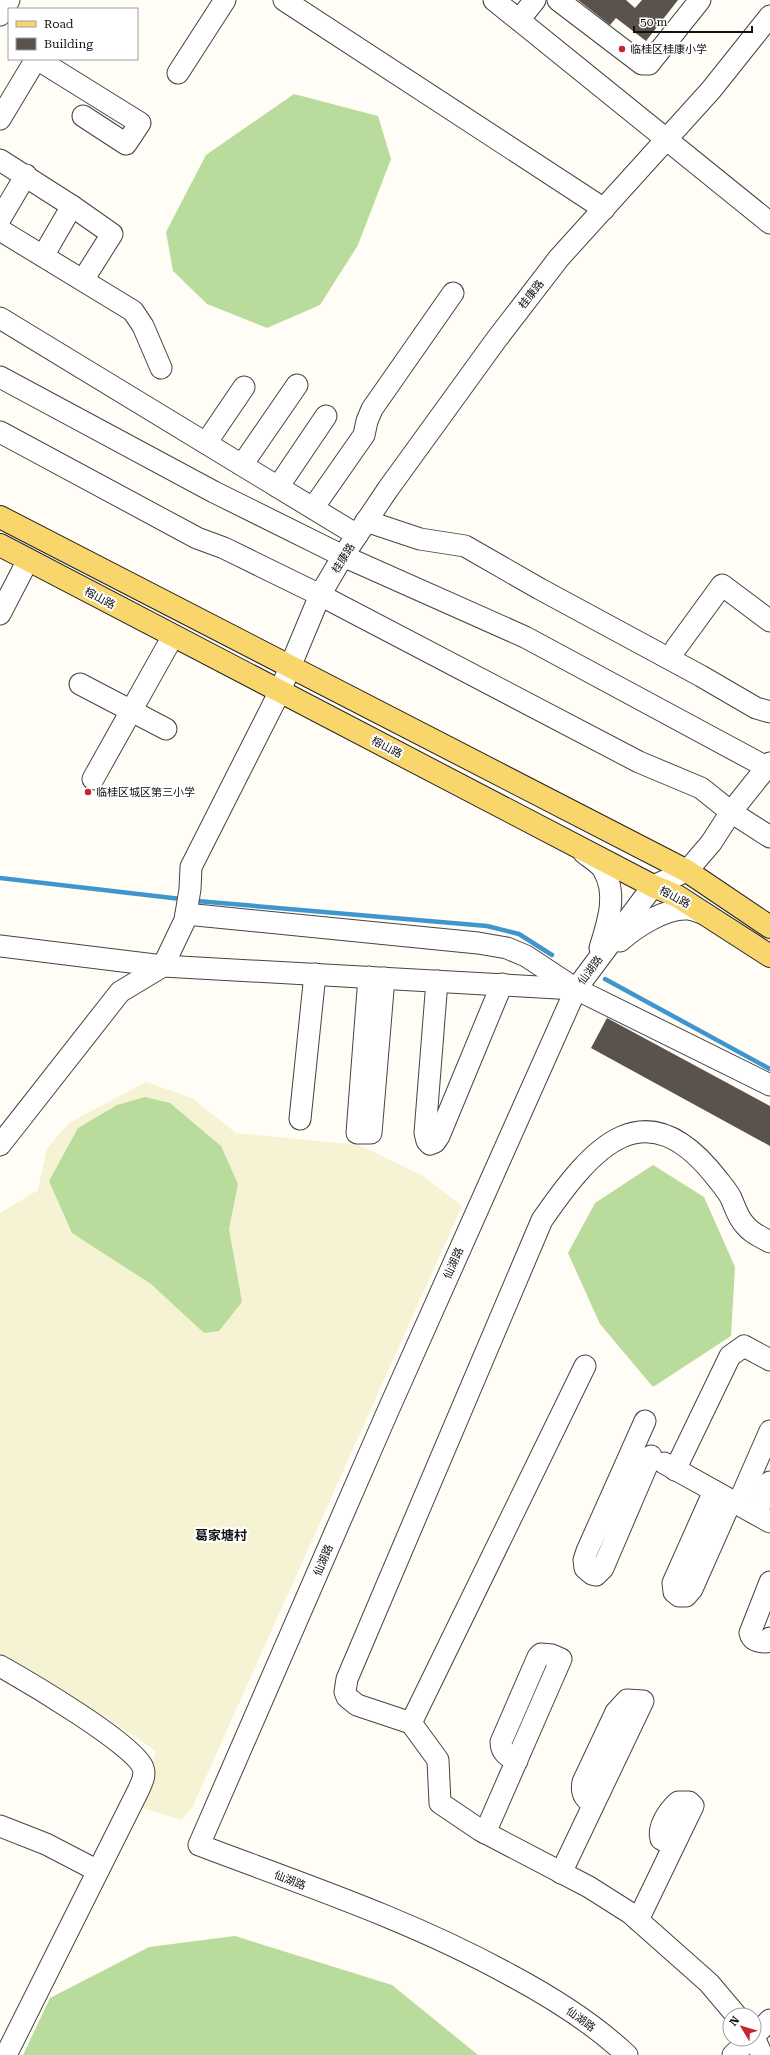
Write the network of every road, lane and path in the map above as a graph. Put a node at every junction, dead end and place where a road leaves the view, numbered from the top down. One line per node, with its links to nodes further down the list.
1 (10, 0): 8 (street)
2 (225, 0): 13 (street)
3 (284, 0): 20 (street)
4 (494, 0): 10 (street)
5 (535, 0): 10 (street)
6 (558, 0): 7 (street)
7 (700, 0)
8 (0, 15)
9 (770, 16): 16 (street, 桂康路)
10 (519, 20): 16 (street)
11 (35, 60): 15 (street)
12 (38, 60): 14 (street)
13 (178, 73)
14 (83, 116)
15 (0, 119)
16 (665, 139): 20 (street, 桂康路); 22 (street)
17 (0, 160): 18 (street)
18 (26, 175): 19 (street); 21 (street)
19 (72, 206): 24 (street); 25 (street)
20 (604, 209): 39 (street, 桂康路)
21 (0, 219)
22 (770, 223)
23 (0, 230): 24 (street)
24 (43, 256): 25 (street)
25 (83, 280): 28 (street)
26 (453, 293): 37 (street)
27 (0, 318): 34 (street)
28 (161, 368)
29 (0, 377): 41 (street)
30 (297, 385): 35 (street)
31 (244, 387): 34 (street)
32 (326, 416): 36 (street)
33 (0, 432): 43 (street)
34 (206, 443): 35 (street)
35 (242, 465): 36 (street)
36 (278, 487): 37 (street)
37 (313, 508): 39 (street)
38 (0, 517): 48 (main road)
39 (362, 528): 41 (street, 桂康路); 52 (street)
40 (0, 545): 42 (main road, 榕山路)
41 (343, 556): 43 (street, 桂康路); 54 (street)
42 (28, 560): 44 (street); 46 (main road, 榕山路)
43 (320, 594): 48 (street, 桂康路); 56 (street)
44 (0, 614)
45 (770, 621): 47 (street)
46 (173, 636): 50 (main road, 榕山路); 51 (street)
47 (676, 648)
48 (290, 667): 50 (street, 桂康路); 60 (main road)
49 (80, 684): 51 (street)
50 (280, 691): 58 (main road, 榕山路); 64 (street, 桂康路)
51 (131, 710): 53 (street); 55 (street)
52 (770, 712)
53 (166, 729)
54 (769, 766): 56 (street)
55 (93, 779)
56 (731, 812): 57 (street); 59 (street)
57 (770, 837)
58 (574, 844): 63 (main road, 榕山路); 69 (street)
59 (704, 851): 60 (street); 61 (street); 62 (street)
60 (657, 856): 61 (main road)
61 (687, 872): 62 (main road); 63 (street)
62 (708, 885): 66 (main road)
63 (653, 886): 65 (main road, 榕山路); 69 (street, 仙湖路)
64 (186, 914): 70 (street, 桂康路); 75 (street)
65 (705, 914): 68 (main road, 榕山路); 69 (street)
66 (770, 927)
67 (0, 946): 70 (street)
68 (770, 956)
69 (597, 960): 75 (street, 仙湖路)
70 (163, 966): 71 (street); 78 (street)
71 (315, 974): 72 (street); 77 (street)
72 (377, 978): 72 (street); 73 (street)
73 (437, 981): 74 (street); 74 (street)
74 (502, 984): 75 (street)
75 (576, 989): 76 (street); 106 (street, 仙湖路)
76 (770, 1086)
77 (300, 1119)
78 (0, 1145)
79 (770, 1242): 92 (street)
80 (770, 1360): 85 (street)
81 (585, 1366): 92 (street)
82 (645, 1421): 84 (street)
83 (770, 1431): 87 (street)
84 (643, 1451): 84 (street); 85 (street)
85 (675, 1470): 87 (street)
86 (770, 1482): 88 (street)
87 (728, 1499): 88 (street)
88 (763, 1518)
89 (770, 1582): 90 (street)
90 (770, 1638)
91 (0, 1666): 98 (street)
92 (411, 1723): 96 (street)
93 (517, 1760): 96 (street)
94 (594, 1804): 99 (street)
95 (0, 1826): 98 (street)
96 (485, 1833): 99 (street)
97 (673, 1846): 100 (street)
98 (98, 1871): 105 (street)
99 (561, 1872): 100 (street)
100 (638, 1920): 101 (street)
101 (729, 2007)
102 (770, 2020): 103 (street)
103 (762, 2028)
104 (742, 2047): 107 (street)
105 (6, 2055)
106 (627, 2055)
107 (733, 2055)

